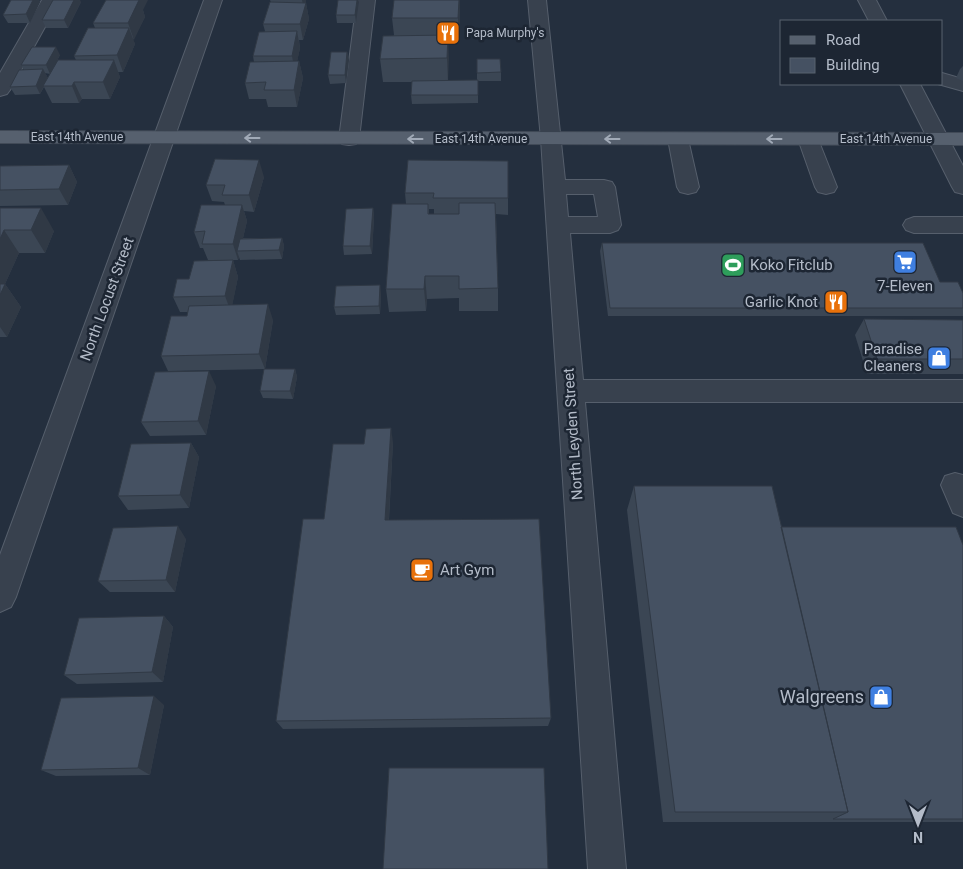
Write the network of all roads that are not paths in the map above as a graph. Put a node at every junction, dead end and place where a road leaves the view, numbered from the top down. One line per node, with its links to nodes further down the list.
1 (51, 0): 10 (street)
2 (213, 0): 12 (street, North Locust Street)
3 (366, 0): 13 (street)
4 (538, 0): 14 (street, North Leyden Street)
5 (867, 0): 6 (street)
6 (877, 20)
7 (943, 79): 9 (street)
8 (911, 85): 17 (street)
9 (963, 85)
10 (0, 90)
11 (0, 137): 12 (main road, East 14th Avenue)
12 (165, 138): 13 (main road, East 14th Avenue, one-way to 12); 28 (street, North Locust Street)
13 (349, 139): 14 (main road, East 14th Avenue, one-way to 13)
14 (551, 139): 15 (main road, East 14th Avenue, one-way to 14); 19 (street, North Leyden Street)
15 (678, 139): 16 (main road, East 14th Avenue, one-way to 15); 21 (street)
16 (808, 139): 17 (main road, East 14th Avenue); 20 (street)
17 (939, 139): 18 (main road, East 14th Avenue); 22 (street)
18 (963, 139)
19 (555, 186): 23 (street, North Leyden Street); 23 (street)
20 (826, 186)
21 (688, 187)
22 (963, 187)
23 (558, 225): 26 (street, North Leyden Street)
24 (914, 225): 25 (street)
25 (963, 225)
26 (570, 391): 27 (street); 29 (street, North Leyden Street)
27 (963, 391)
28 (0, 597)
29 (607, 869)

